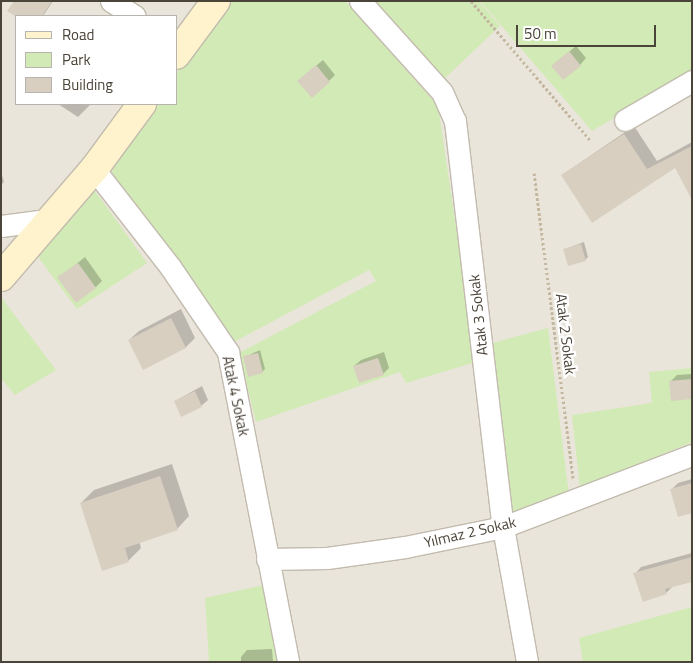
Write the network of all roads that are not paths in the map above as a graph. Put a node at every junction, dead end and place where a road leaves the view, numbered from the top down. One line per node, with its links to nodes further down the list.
1 (112, 1): 4 (street)
2 (216, 1): 5 (main road)
3 (360, 1): 14 (street, Atak 3 Sokak)
4 (133, 15)
5 (178, 48)
6 (692, 81): 8 (street)
7 (141, 105): 9 (main road)
8 (625, 120)
9 (94, 169): 10 (main road); 15 (street, Atak 4 Sokak)
10 (53, 219): 11 (street); 12 (main road)
11 (1, 226)
12 (1, 277)
13 (692, 454): 14 (street, Yılmaz 2 Sokak)
14 (503, 527): 15 (street, Yılmaz 2 Sokak); 17 (street, Atak 3 Sokak)
15 (267, 559): 16 (street, Atak 4 Sokak)
16 (288, 662)
17 (527, 662)

